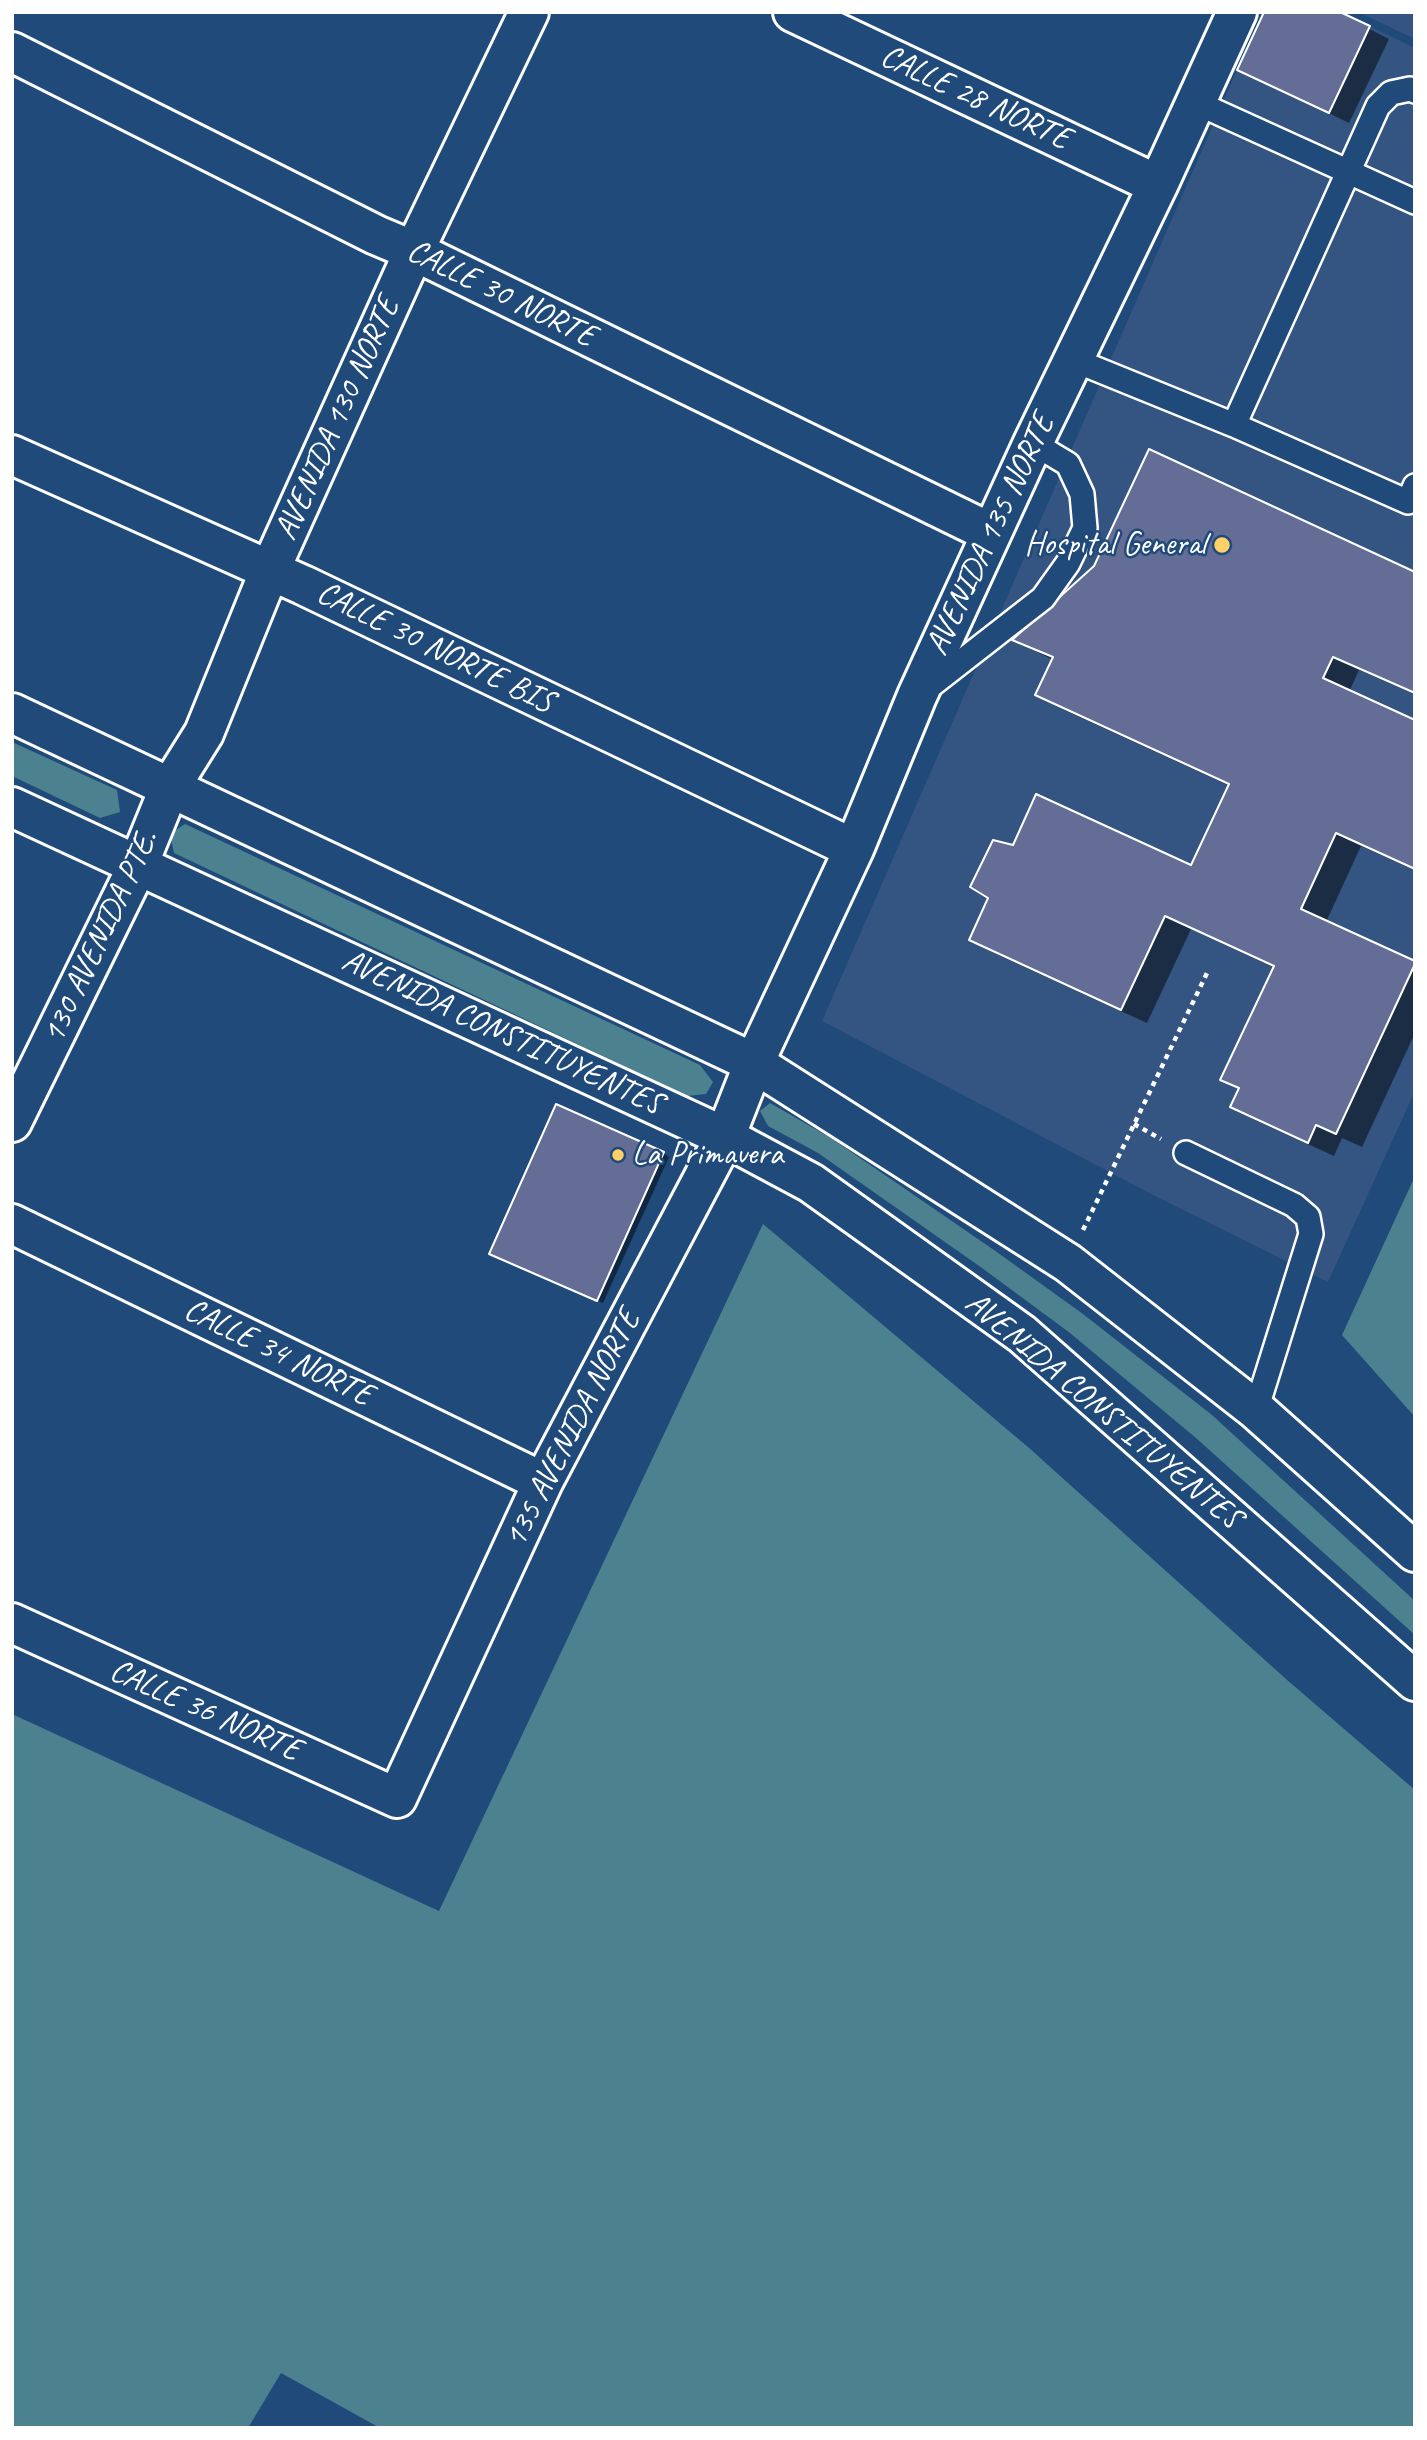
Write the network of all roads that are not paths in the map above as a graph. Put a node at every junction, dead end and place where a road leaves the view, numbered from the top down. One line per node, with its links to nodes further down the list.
1 (529, 12): 10 (street, AVENIDA 130 NORTE)
2 (793, 12): 8 (street, CALLE 28 NORTE)
3 (1237, 12): 6 (street, AVENIDA 135 NORTE)
4 (12, 52): 10 (street, CALLE 30 NORTE)
5 (1415, 91): 7 (lane)
6 (1197, 103): 7 (lane); 8 (street, AVENIDA 135 NORTE)
7 (1348, 172): 9 (lane); 12 (lane)
8 (1158, 185): 11 (street, AVENIDA 135 NORTE)
9 (1415, 202)
10 (414, 251): 16 (street, CALLE 30 NORTE); 17 (street, AVENIDA 130 NORTE)
11 (1074, 359): 12 (lane); 13 (street, AVENIDA 135 NORTE)
12 (1234, 425): 15 (lane)
13 (1032, 443): 16 (street, AVENIDA 135 NORTE); 18 (lane)
14 (12, 455): 17 (street, CALLE 30 NORTE BIS)
15 (1413, 498)
16 (991, 533): 18 (street, AVENIDA 135 NORTE)
17 (270, 570): 20 (street, AVENIDA 130 NORTE); 22 (street, CALLE 30 NORTE BIS)
18 (917, 696): 22 (street, AVENIDA 135 NORTE)
19 (12, 713): 20 (street)
20 (169, 789): 23 (street, 130 AVENIDA PTE.); 24 (street)
21 (12, 807): 23 (street, AVENIDA CONSTITUYENTES)
22 (854, 849): 24 (street, AVENIDA 135 NORTE)
23 (138, 864): 25 (street, 130 AVENIDA PTE.); 26 (street, AVENIDA CONSTITUYENTES)
24 (754, 1063): 26 (street, 135 AVENIDA NORTE); 29 (street)
25 (12, 1122)
26 (724, 1137): 30 (street, 135 AVENIDA NORTE); 33 (street, AVENIDA CONSTITUYENTES)
27 (1186, 1153): 29 (lane)
28 (12, 1224): 30 (street, CALLE 34 NORTE)
29 (1256, 1410): 31 (street)
30 (543, 1482): 34 (street, 135 AVENIDA NORTE)
31 (1415, 1552)
32 (12, 1623): 34 (street, CALLE 36 NORTE)
33 (1415, 1681)
34 (397, 1798)

